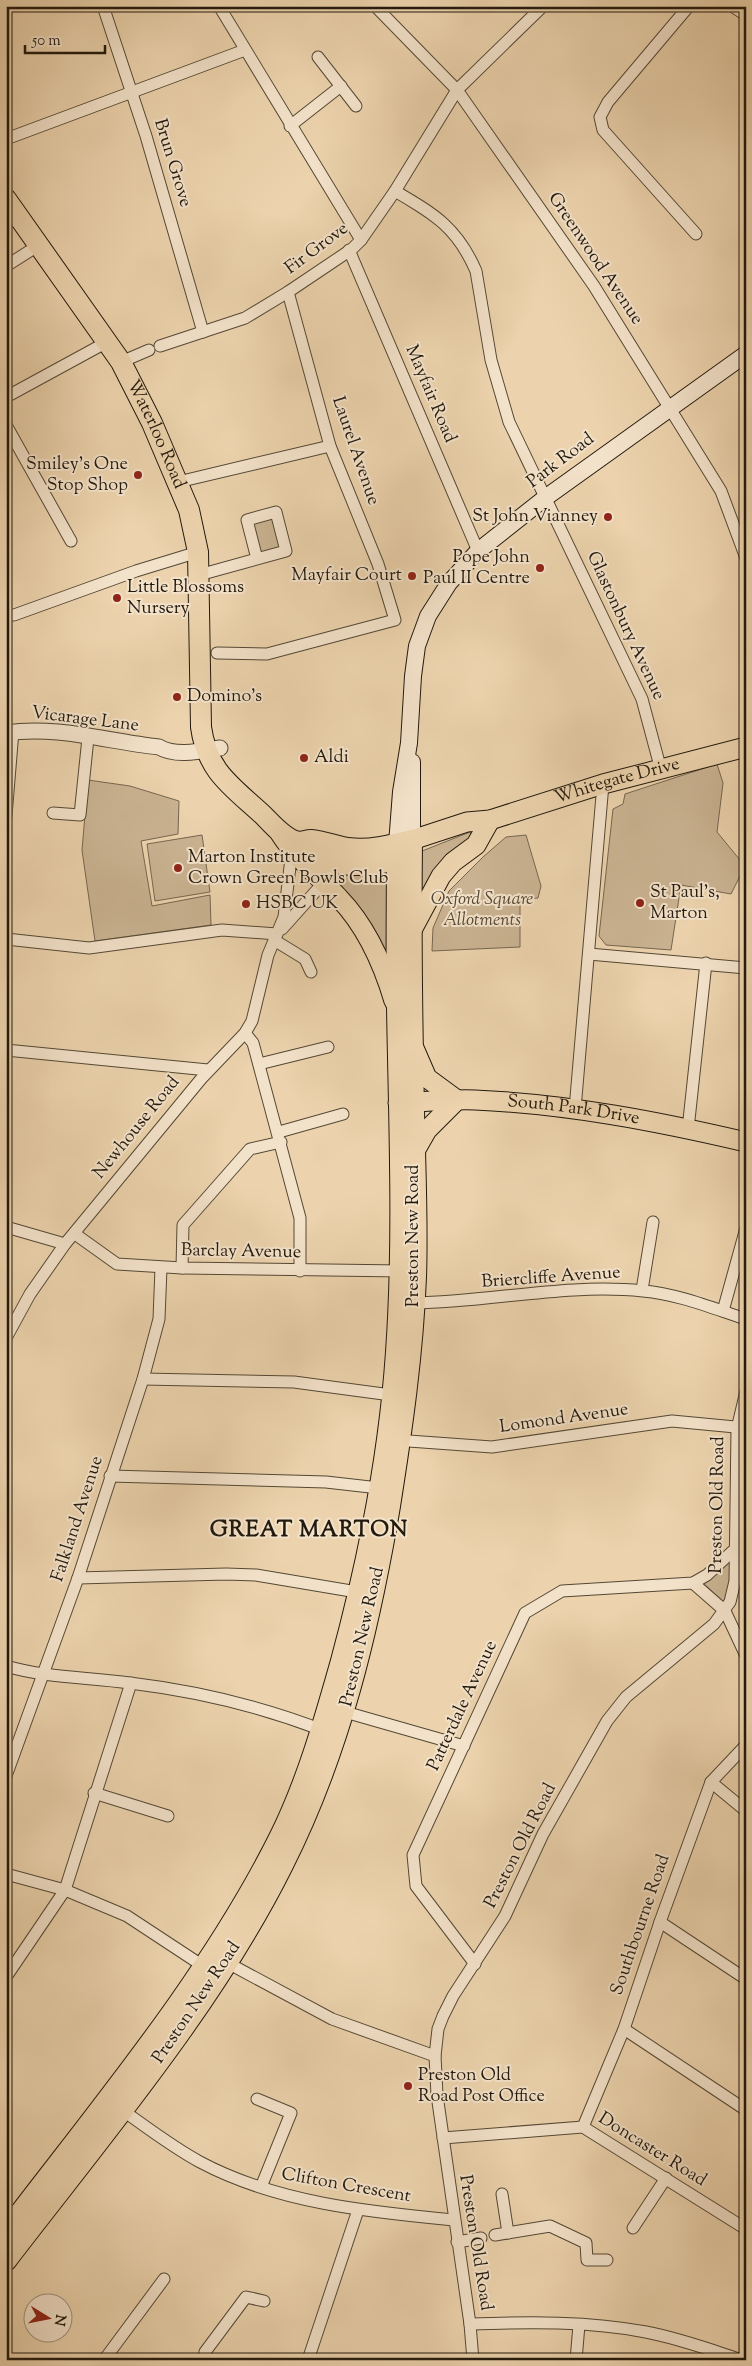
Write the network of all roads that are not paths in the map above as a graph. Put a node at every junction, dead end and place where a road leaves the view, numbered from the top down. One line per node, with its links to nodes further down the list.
1 (103, 6): 12 (street, Brun Grove)
2 (219, 6): 8 (street)
3 (375, 6): 11 (street, Greenwood Avenue)
4 (543, 6): 11 (street, Fir Grove)
5 (689, 6): 18 (street)
6 (732, 6): 7 (street)
7 (746, 16)
8 (245, 50): 12 (street); 14 (street)
9 (318, 57): 10 (street)
10 (341, 86): 13 (street); 14 (street)
11 (457, 90): 16 (street, Fir Grove); 29 (street, Greenwood Avenue)
12 (132, 93): 15 (street); 24 (street, Brun Grove)
13 (356, 106)
14 (290, 126): 19 (street)
15 (6, 138)
16 (394, 191): 19 (street, Fir Grove); 33 (street, Glastonbury Avenue)
17 (6, 199): 20 (highway, Waterloo Road)
18 (696, 234)
19 (361, 240): 21 (street, Fir Grove)
20 (39, 245): 22 (street); 25 (highway, Waterloo Road)
21 (349, 250): 23 (street, Fir Grove); 35 (street, Mayfair Road)
22 (6, 266)
23 (288, 292): 24 (street, Fir Grove); 31 (street, Laurel Avenue)
24 (203, 332): 27 (street, Fir Grove)
25 (107, 342): 27 (highway, Waterloo Road); 28 (street)
26 (746, 354): 29 (main road, Park Road)
27 (121, 362): 32 (highway, Waterloo Road)
28 (6, 397)
29 (669, 407): 33 (main road, Park Road); 37 (street, Greenwood Avenue)
30 (6, 425): 34 (street)
31 (330, 446): 32 (street); 41 (street, Laurel Avenue)
32 (178, 482): 36 (highway, Waterloo Road)
33 (545, 498): 35 (main road, Park Road); 46 (street, Glastonbury Avenue)
34 (71, 541)
35 (478, 551): 52 (main road, Park Road)
36 (198, 552): 39 (highway, Waterloo Road); 40 (street)
37 (746, 558)
38 (257, 559): 39 (street)
39 (199, 575): 44 (highway, Waterloo Road)
40 (14, 615)
41 (217, 653)
42 (10, 732): 43 (street, Vicarage Lane); 49 (street)
43 (88, 738): 44 (street, Vicarage Lane); 48 (street)
44 (211, 744): 51 (highway)
45 (746, 747): 46 (main road, Whitegate Drive)
46 (661, 770): 47 (main road, Whitegate Drive)
47 (603, 784): 50 (main road, Whitegate Drive); 58 (street)
48 (54, 813)
49 (6, 816)
50 (490, 820): 52 (main road, Whitegate Drive); 55 (main road)
51 (296, 846): 53 (highway); 54 (main road); 56 (street, Newhouse Road)
52 (404, 850): 53 (highway); 55 (highway, Preston New Road); 62 (highway, Preston New Road)
53 (339, 855): 54 (street, Newhouse Road)
54 (324, 882): 56 (street, Newhouse Road); 62 (main road, Preston New Road)
55 (412, 930): 65 (highway, Preston New Road)
56 (276, 937): 57 (street); 61 (street); 63 (street, Newhouse Road)
57 (6, 939)
58 (589, 954): 59 (street); 71 (street)
59 (706, 963): 60 (street); 73 (street)
60 (746, 968)
61 (311, 972)
62 (397, 1009): 70 (highway, Preston New Road)
63 (245, 1033): 67 (street); 68 (street, Newhouse Road)
64 (328, 1047): 67 (street)
65 (414, 1048): 69 (main road); 70 (highway, Preston New Road)
66 (6, 1050): 68 (street)
67 (259, 1064): 74 (street)
68 (208, 1070): 80 (street, Newhouse Road)
69 (457, 1100): 70 (main road, South Park Drive); 71 (main road, South Park Drive); 76 (main road)
70 (406, 1103): 76 (highway, Preston New Road); 85 (highway, Preston New Road)
71 (575, 1109): 73 (main road, South Park Drive)
72 (343, 1114): 74 (street)
73 (688, 1129): 75 (main road, South Park Drive)
74 (280, 1137): 83 (street); 84 (street)
75 (746, 1142)
76 (415, 1151): 85 (highway, Preston New Road)
77 (653, 1222): 86 (street)
78 (6, 1227): 81 (street)
79 (746, 1228): 88 (street)
80 (75, 1234): 81 (street, Newhouse Road); 82 (street, Barclay Avenue)
81 (64, 1244): 90 (street, Newhouse Road)
82 (161, 1268): 83 (street, Barclay Avenue); 91 (street, Falkland Avenue)
83 (182, 1268): 84 (street, Barclay Avenue)
84 (300, 1271): 85 (street, Barclay Avenue)
85 (408, 1271): 87 (highway, Preston New Road); 93 (highway, Preston New Road)
86 (642, 1290): 87 (street, Briercliffe Avenue); 88 (street, Briercliffe Avenue)
87 (415, 1303): 95 (highway, Preston New Road)
88 (723, 1311): 89 (street, Briercliffe Avenue)
89 (746, 1319)
90 (6, 1338)
91 (143, 1379): 93 (street); 96 (street, Falkland Avenue)
92 (746, 1391): 94 (street, Preston Old Road)
93 (391, 1395): 95 (highway, Preston New Road)
94 (741, 1428): 95 (street, Lomond Avenue); 98 (street, Preston Old Road)
95 (393, 1440): 97 (highway, Preston New Road); 101 (highway, Preston New Road)
96 (110, 1476): 97 (street); 99 (street, Falkland Avenue)
97 (378, 1488): 101 (highway, Preston New Road)
98 (734, 1549): 100 (street); 102 (street, Preston Old Road)
99 (78, 1578): 101 (street); 105 (street, Falkland Avenue)
100 (693, 1583): 102 (street); 110 (street, Patterdale Avenue)
101 (367, 1594): 107 (highway, Preston New Road); 108 (highway, Preston New Road)
102 (725, 1611): 103 (street); 120 (street, Preston Old Road)
103 (746, 1656)
104 (6, 1666): 105 (street)
105 (42, 1673): 106 (street); 111 (street, Falkland Avenue)
106 (131, 1683): 108 (street); 113 (street)
107 (345, 1712): 110 (street); 119 (highway, Preston New Road)
108 (322, 1730): 121 (highway, Preston New Road)
109 (746, 1745): 112 (street, Southbourne Road)
110 (464, 1746): 120 (street, Patterdale Avenue)
111 (6, 1776)
112 (712, 1782): 114 (street); 118 (street, Southbourne Road)
113 (94, 1793): 115 (street); 117 (street)
114 (746, 1811)
115 (168, 1816)
116 (6, 1874): 117 (street)
117 (65, 1890): 121 (street); 122 (street)
118 (660, 1922): 123 (street); 124 (street, Southbourne Road)
119 (226, 1962): 125 (street); 127 (highway, Preston New Road)
120 (475, 1964): 125 (street, Preston Old Road)
121 (202, 1966): 127 (highway, Preston New Road)
122 (6, 1978)
123 (746, 1979)
124 (624, 2029): 128 (street); 129 (street, Southbourne Road)
125 (435, 2056): 130 (street, Preston Old Road)
126 (257, 2099): 132 (street)
127 (114, 2104): 132 (street, Clifton Crescent); 138 (highway, Preston New Road); 143 (highway, Preston New Road)
128 (746, 2110)
129 (583, 2127): 130 (street, Doncaster Road); 131 (street, Doncaster Road)
130 (442, 2138): 135 (street, Preston Old Road)
131 (666, 2178): 136 (street); 137 (street, Doncaster Road)
132 (262, 2187): 134 (street, Clifton Crescent)
133 (502, 2194): 139 (street)
134 (358, 2210): 135 (street, Clifton Crescent); 151 (street)
135 (454, 2220): 142 (street, Preston Old Road)
136 (633, 2228)
137 (746, 2229)
138 (6, 2231)
139 (508, 2233): 140 (street); 144 (street)
140 (495, 2235)
141 (481, 2238): 142 (street)
142 (457, 2242): 147 (street, Preston Old Road)
143 (6, 2260)
144 (608, 2260)
145 (164, 2279): 149 (street)
146 (264, 2301): 150 (street)
147 (470, 2324): 148 (street); 152 (street, Preston Old Road)
148 (579, 2324): 153 (street); 154 (street)
149 (104, 2360)
150 (204, 2360)
151 (308, 2360)
152 (473, 2360)
153 (576, 2360)
154 (742, 2360)

